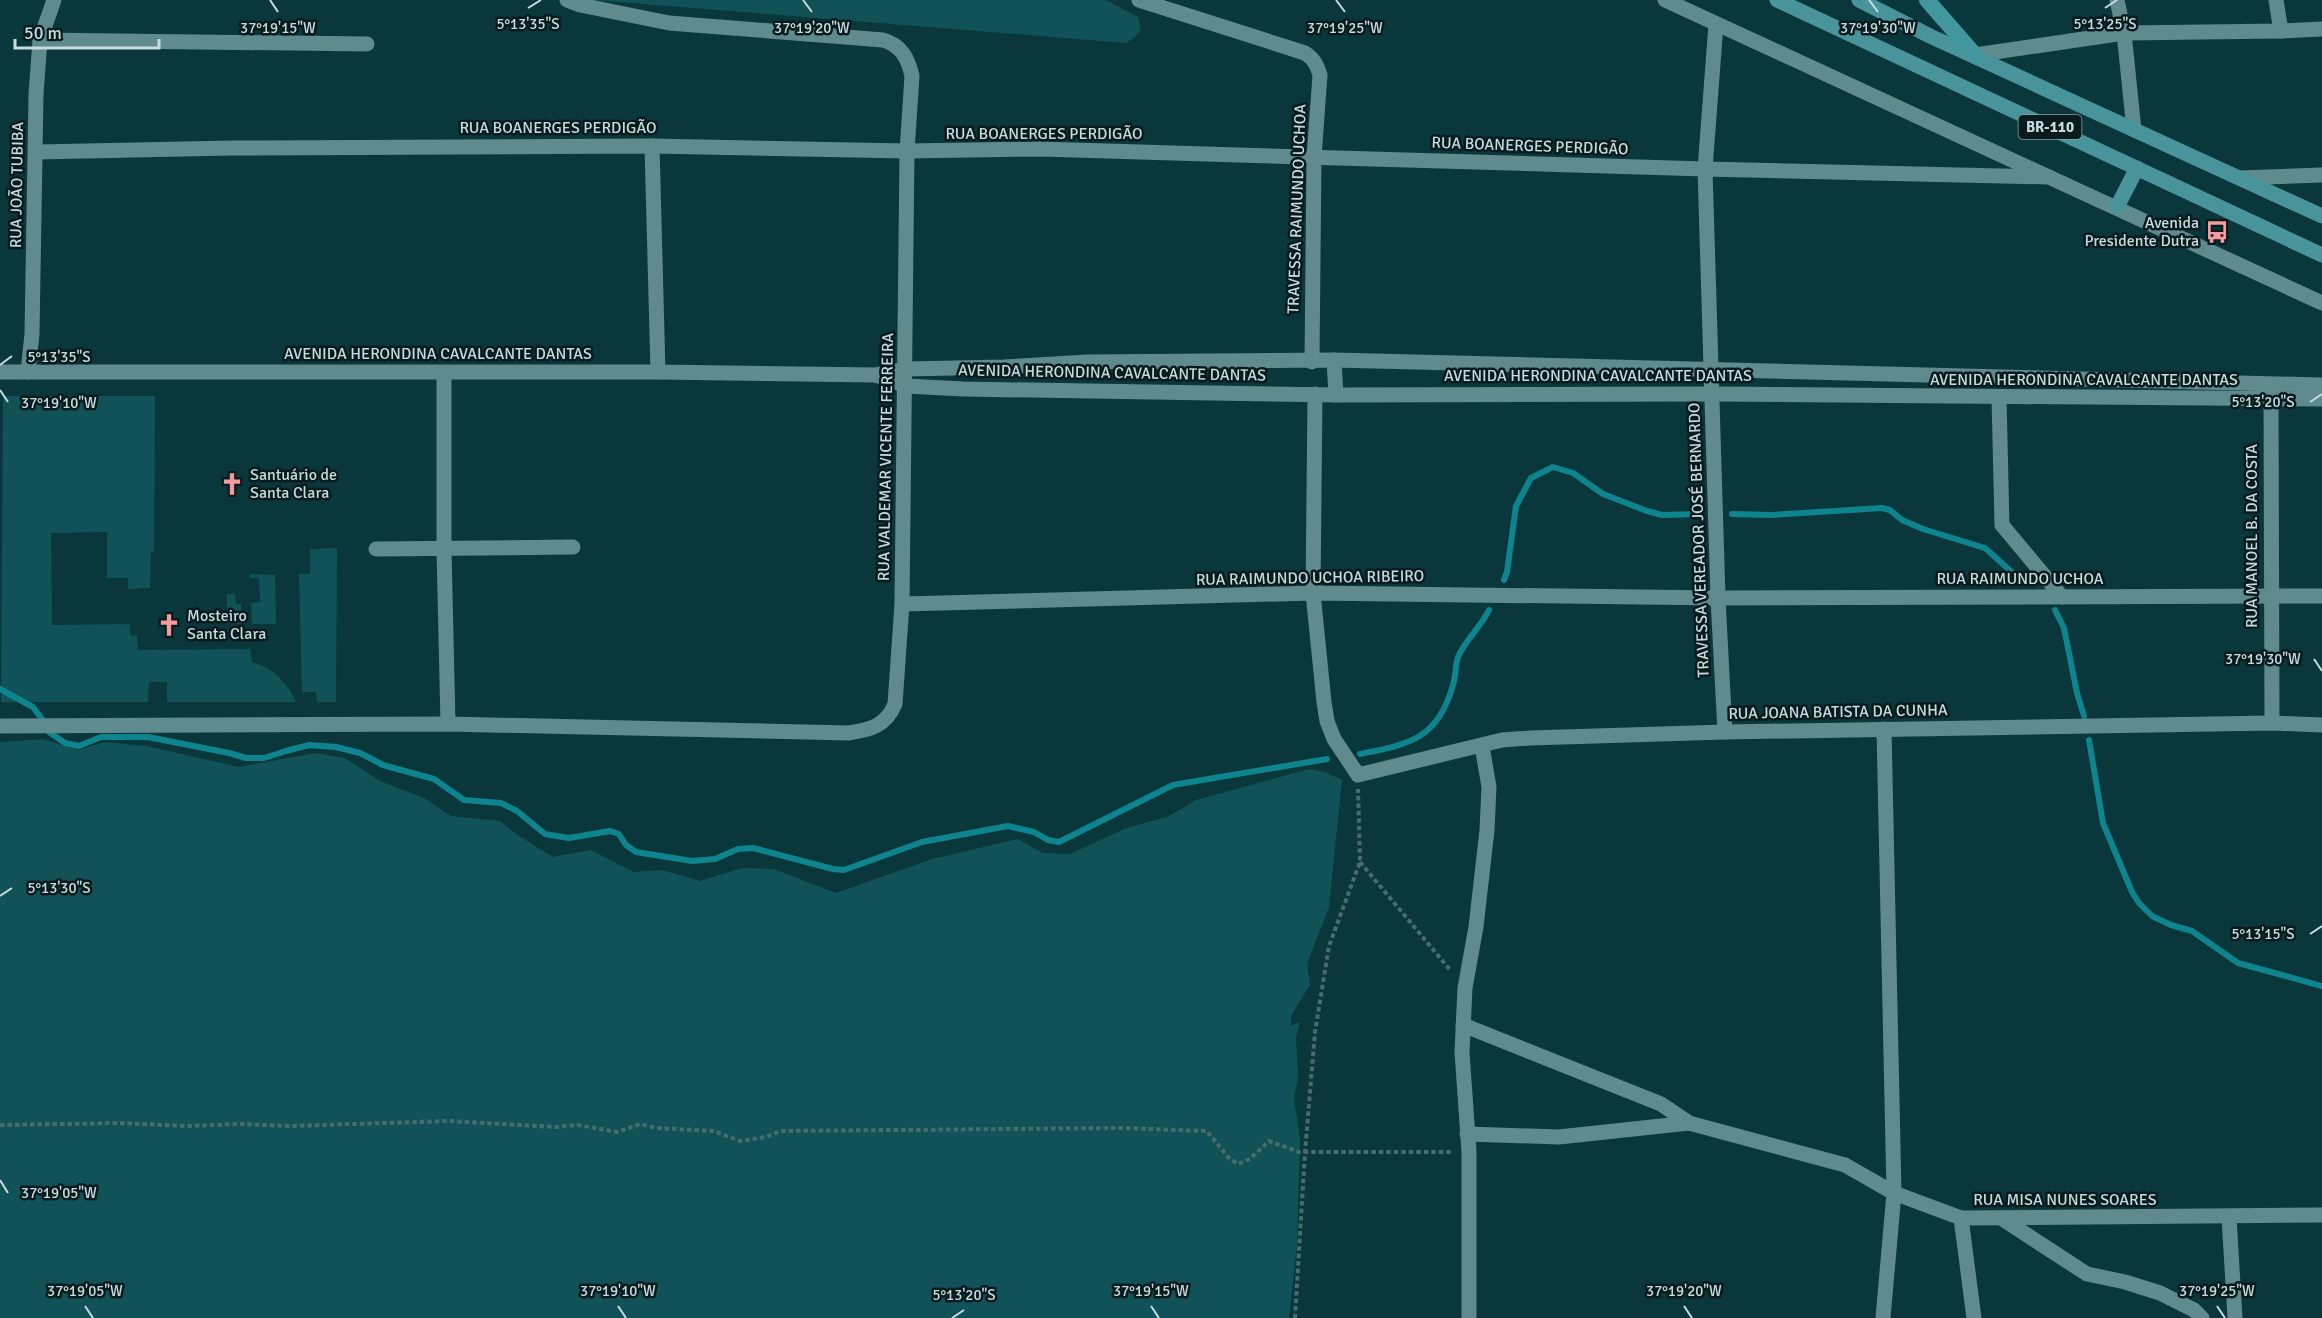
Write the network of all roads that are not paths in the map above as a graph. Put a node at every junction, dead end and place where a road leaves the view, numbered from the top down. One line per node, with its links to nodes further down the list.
1 (54, 0): 14 (street, RUA JOÃO TUBIBA)
2 (1139, 0): 21 (street, TRAVESSA RAIMUNDO UCHOA)
3 (1665, 0): 10 (street)
4 (1777, 0): 22 (main road, BR-110)
5 (1859, 0): 16 (main road)
6 (1927, 0): 16 (highway, BR-110)
7 (2117, 0): 13 (street)
8 (2276, 0): 12 (street)
9 (576, 2): 19 (street, RUA VALDEMAR VICENTE FERREIRA)
10 (1716, 24): 23 (street, TRAVESSA VEREADOR JOSÉ BERNARDO); 25 (street)
11 (2322, 29): 12 (street)
12 (2281, 32): 13 (street)
13 (2124, 33): 16 (street); 17 (street)
14 (40, 40): 15 (street); 20 (street, RUA JOÃO TUBIBA)
15 (367, 44)
16 (1975, 55): 17 (main road, BR-110)
17 (2134, 130): 26 (main road, BR-110)
18 (652, 146): 19 (street, RUA BOANERGES PERDIGÃO); 20 (street, RUA BOANERGES PERDIGÃO); 37 (street)
19 (906, 151): 21 (street, RUA BOANERGES PERDIGÃO); 33 (street, RUA VALDEMAR VICENTE FERREIRA)
20 (36, 152): 36 (street, RUA JOÃO TUBIBA)
21 (1314, 157): 23 (street, RUA BOANERGES PERDIGÃO); 32 (street, TRAVESSA RAIMUNDO UCHOA)
22 (2137, 168): 27 (main road); 29 (main road, BR-110)
23 (1705, 169): 25 (street, RUA BOANERGES PERDIGÃO); 34 (street, TRAVESSA VEREADOR JOSÉ BERNARDO)
24 (2322, 175): 26 (street)
25 (2052, 177): 27 (street)
26 (2240, 178): 28 (main road, BR-110)
27 (2117, 207): 30 (street)
28 (2322, 216)
29 (2322, 255)
30 (2322, 303)
31 (1334, 360): 32 (street, AVENIDA HERONDINA CAVALCANTE DANTAS); 34 (street, AVENIDA HERONDINA CAVALCANTE DANTAS); 45 (street)
32 (1312, 362): 33 (street, AVENIDA HERONDINA CAVALCANTE DANTAS)
33 (905, 369): 39 (street, AVENIDA HERONDINA CAVALCANTE DANTAS); 41 (street, RUA VALDEMAR VICENTE FERREIRA)
34 (1711, 370): 42 (street, AVENIDA HERONDINA CAVALCANTE DANTAS); 44 (street, TRAVESSA VEREADOR JOSÉ BERNARDO)
35 (0, 372): 36 (street, AVENIDA HERONDINA CAVALCANTE DANTAS)
36 (28, 372): 38 (street, AVENIDA HERONDINA CAVALCANTE DANTAS)
37 (658, 372): 38 (street, AVENIDA HERONDINA CAVALCANTE DANTAS); 39 (street, AVENIDA HERONDINA CAVALCANTE DANTAS)
38 (444, 373): 50 (street)
39 (876, 375): 41 (street, AVENIDA HERONDINA CAVALCANTE DANTAS)
40 (2322, 385): 42 (street, AVENIDA HERONDINA CAVALCANTE DANTAS)
41 (906, 386): 43 (street, AVENIDA HERONDINA CAVALCANTE DANTAS); 56 (street, RUA VALDEMAR VICENTE FERREIRA)
42 (2271, 391): 46 (street, AVENIDA HERONDINA CAVALCANTE DANTAS); 47 (street, AVENIDA HERONDINA CAVALCANTE DANTAS); 52 (street, RUA MANOEL B. DA COSTA)
43 (1315, 394): 45 (street, AVENIDA HERONDINA CAVALCANTE DANTAS); 51 (street)
44 (1712, 394): 45 (street, AVENIDA HERONDINA CAVALCANTE DANTAS); 46 (street, AVENIDA HERONDINA CAVALCANTE DANTAS); 55 (street, TRAVESSA VEREADOR JOSÉ BERNARDO)
45 (1336, 395)
46 (1999, 397): 54 (street)
47 (2322, 399)
48 (573, 547): 50 (street)
49 (376, 549): 50 (street)
50 (444, 549): 58 (street)
51 (1313, 593): 55 (street, RUA RAIMUNDO UCHOA RIBEIRO); 56 (street, RUA RAIMUNDO UCHOA RIBEIRO); 63 (street, RUA JOANA BATISTA DA CUNHA)
52 (2270, 596): 53 (street, RUA RAIMUNDO UCHOA); 54 (street, RUA RAIMUNDO UCHOA); 57 (street, RUA MANOEL B. DA COSTA)
53 (2322, 596)
54 (2062, 597): 55 (street, RUA RAIMUNDO UCHOA)
55 (1718, 598): 62 (street, TRAVESSA VEREADOR JOSÉ BERNARDO)
56 (902, 604): 58 (street, RUA VALDEMAR VICENTE FERREIRA)
57 (2272, 723): 59 (street, RUA JOANA BATISTA DA CUNHA); 61 (street, RUA JOANA BATISTA DA CUNHA)
58 (448, 724): 60 (street, RUA VALDEMAR VICENTE FERREIRA)
59 (2322, 724)
60 (0, 726)
61 (1884, 729): 62 (street, RUA JOANA BATISTA DA CUNHA); 67 (street)
62 (1725, 732): 63 (street, RUA JOANA BATISTA DA CUNHA)
63 (1482, 746): 64 (street)
64 (1463, 1025): 65 (street); 66 (street)
65 (1689, 1123): 66 (street, RUA MISA NUNES SOARES); 67 (street, RUA MISA NUNES SOARES)
66 (1467, 1134): 72 (street)
67 (1894, 1193): 70 (street, RUA MISA NUNES SOARES); 73 (street)
68 (2322, 1215): 69 (street, RUA MISA NUNES SOARES)
69 (2229, 1217): 71 (street, RUA MISA NUNES SOARES); 76 (street)
70 (1961, 1218): 71 (street, RUA MISA NUNES SOARES); 74 (street)
71 (2001, 1218): 75 (street)
72 (1469, 1318)
73 (1883, 1318)
74 (1974, 1318)
75 (2202, 1318)
76 (2235, 1318)

